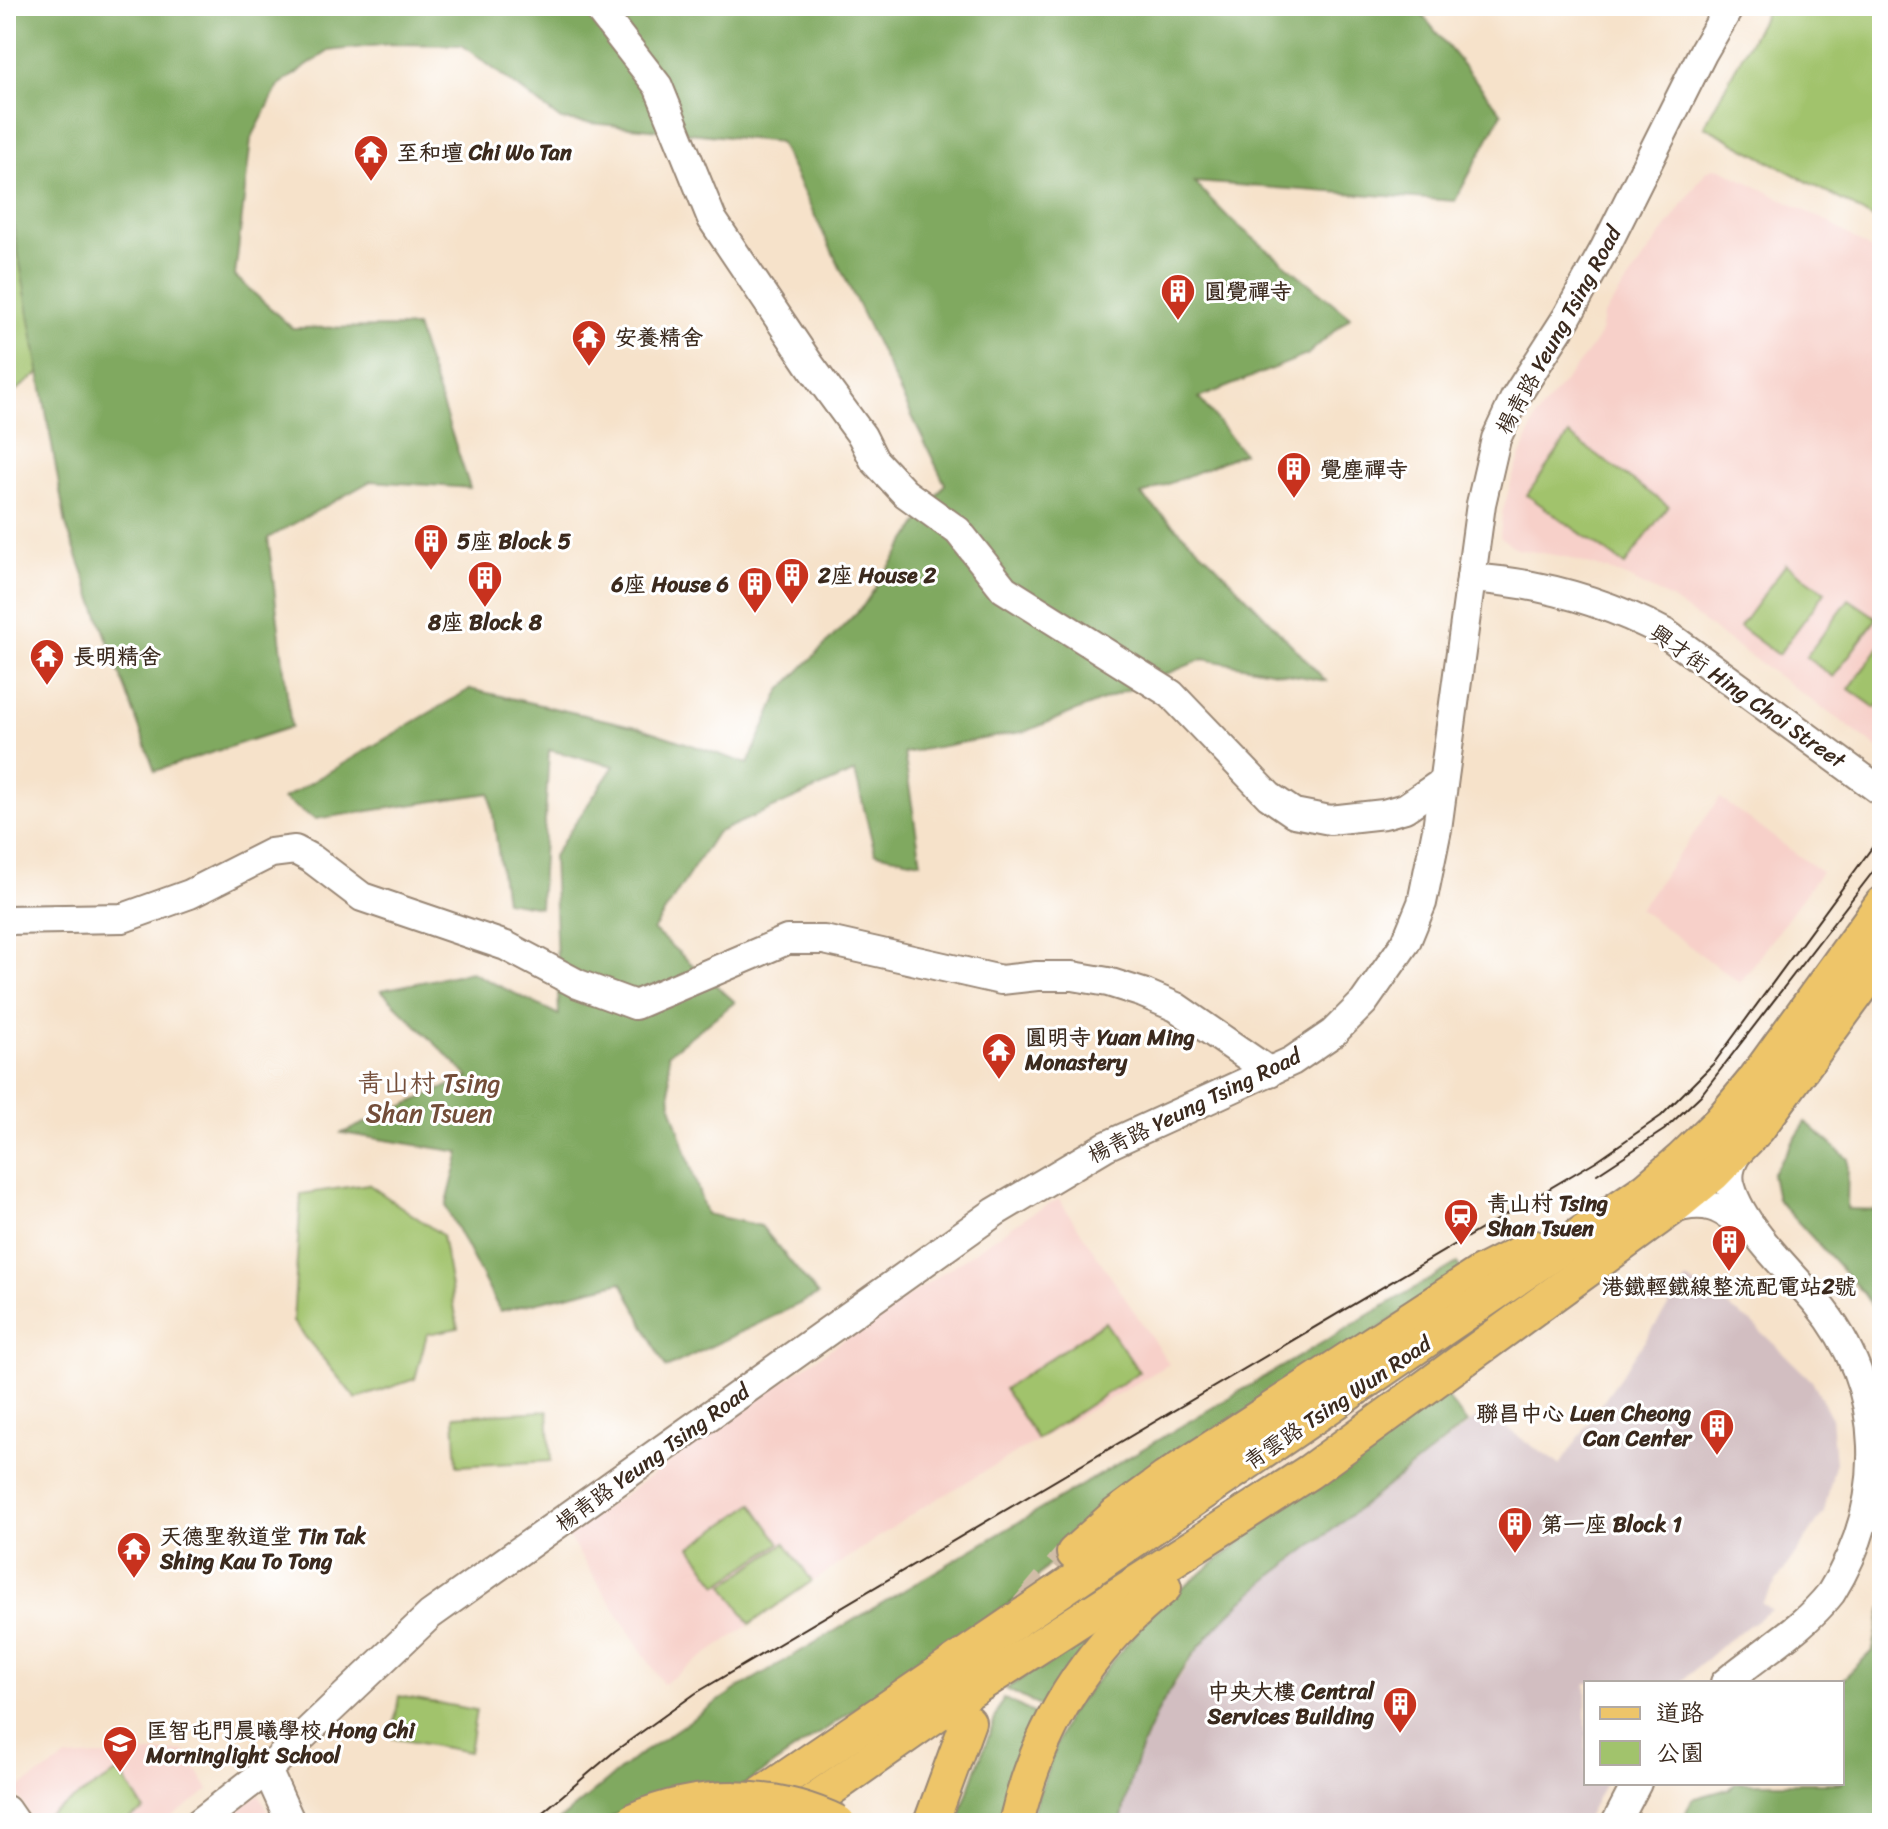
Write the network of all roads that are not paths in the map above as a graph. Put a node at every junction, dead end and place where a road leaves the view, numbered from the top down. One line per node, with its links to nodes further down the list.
1 (596, 6): 4 (street)
2 (1730, 6): 3 (street, 楊青路 Yeung Tsing Road)
3 (1471, 578): 4 (street, 楊青路 Yeung Tsing Road); 5 (street, 興才街 Hing Choi Street)
4 (1443, 782): 9 (street, 楊青路 Yeung Tsing Road)
5 (1882, 792)
6 (1882, 904): 11 (main road, 青雲路 Tsing Wun Road)
7 (6, 920): 9 (street)
8 (1882, 959): 10 (main road, 青雲路 Tsing Wun Road)
9 (1270, 1072): 17 (street, 楊青路 Yeung Tsing Road)
10 (1742, 1146): 11 (main road, 青雲路 Tsing Wun Road); 12 (street)
11 (1657, 1200): 12 (street); 13 (main road, 青雲路 Tsing Wun Road); 14 (main road); 24 (main road, 青雲路 Tsing Wun Road)
12 (1764, 1242): 15 (street)
13 (1309, 1472): 25 (main road, 青雲路 Tsing Wun Road); 28 (main road)
14 (1074, 1553)
15 (1728, 1681)
16 (968, 1722): 27 (main road)
17 (267, 1770): 22 (street, 楊青路 Yeung Tsing Road); 23 (street)
18 (1636, 1785): 29 (street)
19 (6, 1810): 21 (street)
20 (629, 1822): 26 (main road, bridge)
21 (15, 1823)
22 (199, 1823)
23 (291, 1823)
24 (720, 1823)
25 (782, 1823)
26 (838, 1823)
27 (931, 1823)
28 (1016, 1823)
29 (1616, 1823)

